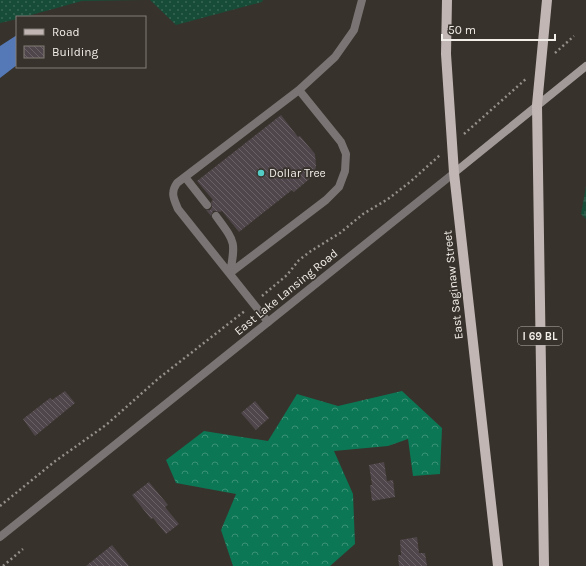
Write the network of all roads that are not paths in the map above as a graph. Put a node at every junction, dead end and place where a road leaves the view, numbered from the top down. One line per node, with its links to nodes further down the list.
1 (362, 0): 5 (street)
2 (447, 0): 7 (main road, East Saginaw Street)
3 (547, 0): 6 (main road, I 69 BL)
4 (586, 66): 6 (main road, East Lake Lansing Road)
5 (299, 90): 8 (street); 11 (street)
6 (537, 105): 7 (main road, East Lake Lansing Road); 15 (main road, I 69 BL)
7 (454, 173): 12 (street, East Lake Lansing Road); 14 (main road, East Saginaw Street)
8 (185, 177): 9 (street); 11 (street)
9 (207, 205)
10 (216, 216): 11 (street)
11 (230, 273): 12 (street)
12 (268, 322): 13 (street, East Lake Lansing Road)
13 (0, 537)
14 (498, 566)
15 (544, 566)

